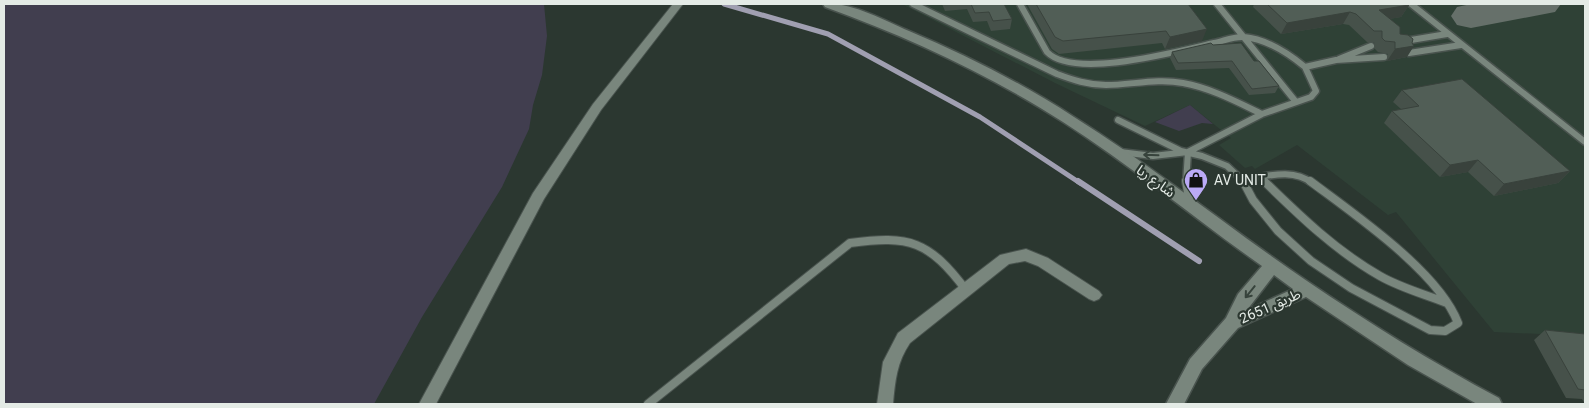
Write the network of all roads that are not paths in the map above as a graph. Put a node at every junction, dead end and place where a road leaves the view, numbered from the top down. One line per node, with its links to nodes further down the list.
1 (678, 4): 31 (street)
2 (829, 4): 20 (main road, شارع ريا)
3 (913, 4): 17 (lane)
4 (1020, 4): 8 (lane)
5 (1217, 4): 8 (lane)
6 (1410, 4): 7 (lane)
7 (1447, 34): 9 (lane); 10 (lane)
8 (1244, 37): 15 (lane); 16 (lane)
9 (1396, 42)
10 (1461, 45): 12 (lane); 19 (lane)
11 (1371, 46): 14 (lane)
12 (1409, 53)
13 (1384, 57): 14 (lane)
14 (1336, 60): 15 (lane)
15 (1305, 68): 16 (lane)
16 (1296, 102): 17 (lane)
17 (1262, 114): 21 (lane)
18 (1118, 120): 21 (lane)
19 (1585, 142)
20 (1114, 151): 21 (lane, one-way to 20); 24 (main road, شارع ريا)
21 (1188, 152): 23 (lane); 24 (lane)
22 (1261, 178): 23 (lane); 29 (lane); 29 (lane)
23 (1242, 180): 29 (lane)
24 (1191, 206): 25 (main road, شارع ريا)
25 (1273, 264): 26 (main road, شارع ريا); 30 (main road, طريق 2651, one-way to 30)
26 (1308, 288): 30 (main road, طريق 2651); 35 (main road, شارع ريا)
27 (966, 290): 28 (street); 32 (lane); 33 (street)
28 (1094, 295)
29 (1449, 304)
30 (1232, 323): 34 (main road, طريق 2651)
31 (427, 404)
32 (648, 404)
33 (885, 404)
34 (1175, 404)
35 (1492, 404)

